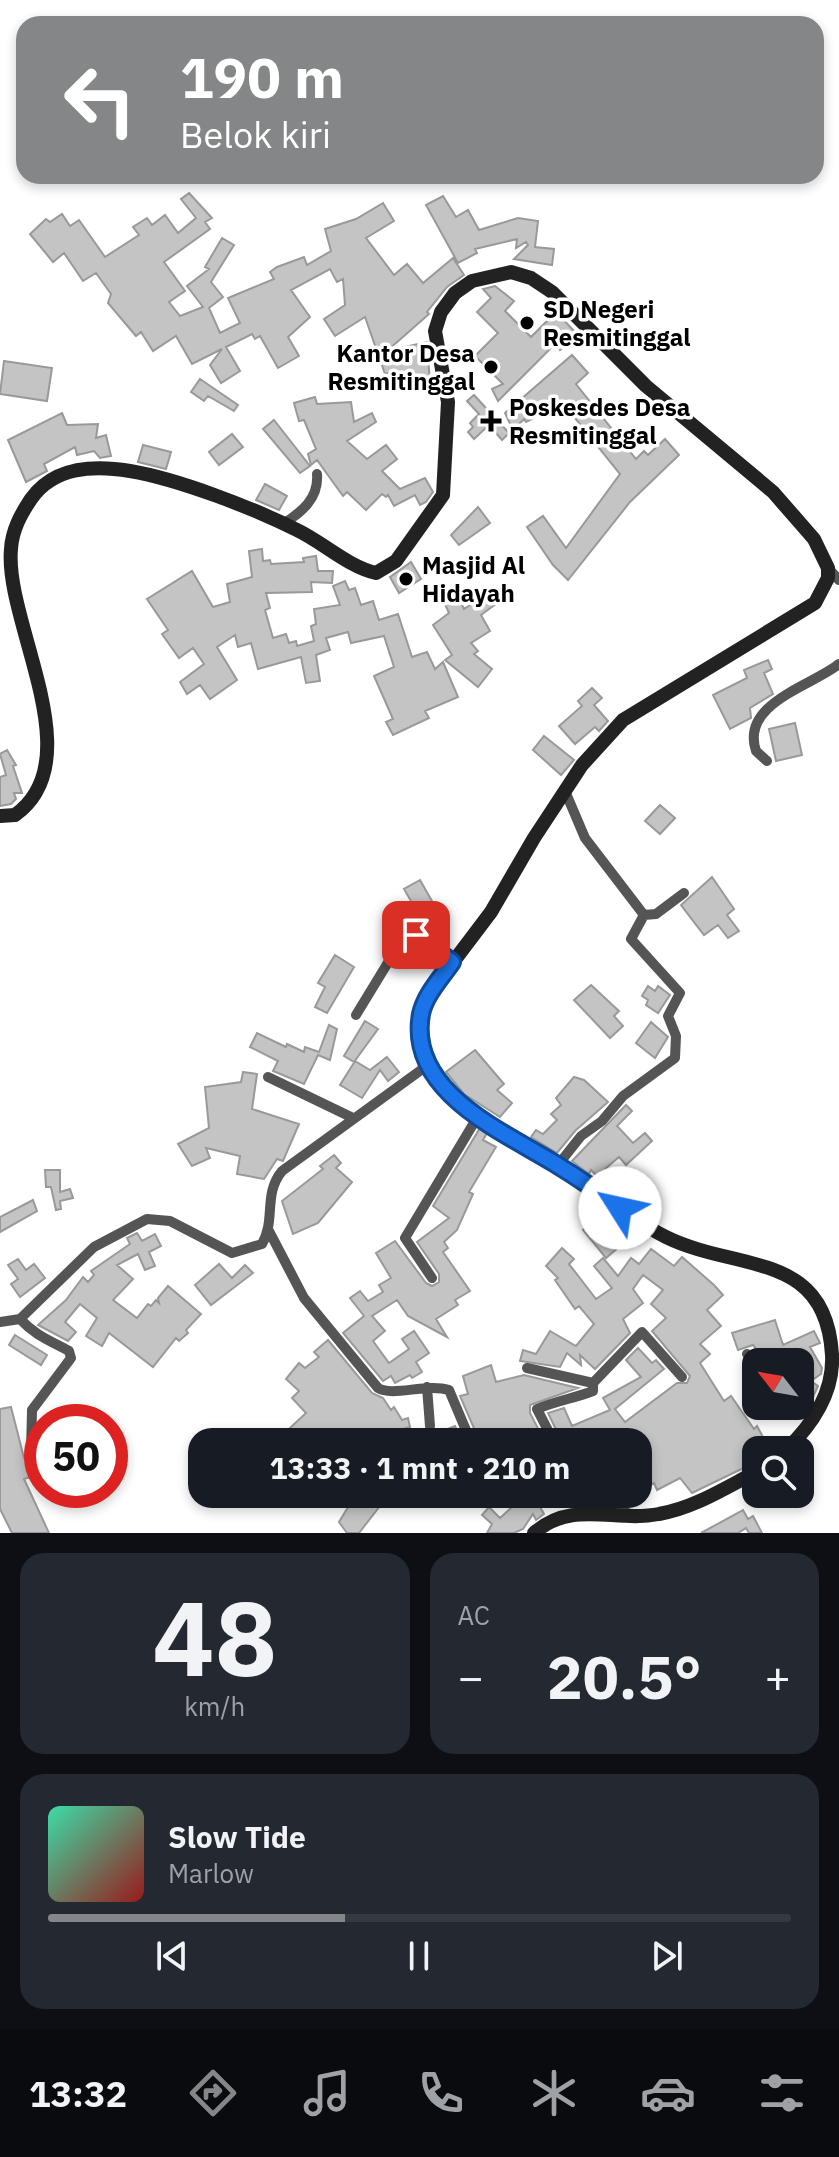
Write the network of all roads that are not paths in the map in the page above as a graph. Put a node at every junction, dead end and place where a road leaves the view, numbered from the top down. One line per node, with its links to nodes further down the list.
1 (317, 474): 2 (street)
2 (283, 524): 3 (main road); 8 (main road)
3 (828, 568): 4 (street); 7 (main road)
4 (839, 580)
5 (839, 664): 6 (street)
6 (767, 761)
7 (565, 791): 10 (street); 11 (main road)
8 (0, 816)
9 (684, 893): 10 (street)
10 (644, 915): 17 (street)
11 (452, 962): 12 (street); 13 (main road)
12 (356, 1015)
13 (428, 1065): 15 (main road); 16 (street)
14 (268, 1077): 16 (street)
15 (478, 1116): 17 (main road); 19 (street)
16 (351, 1117): 18 (street)
17 (558, 1165): 28 (main road)
18 (269, 1231): 20 (street); 25 (street)
19 (432, 1278)
20 (20, 1319): 21 (street); 26 (street)
21 (0, 1322)
22 (527, 1368): 24 (street)
23 (682, 1377): 24 (street)
24 (593, 1383): 31 (street)
25 (427, 1387): 29 (street); 30 (street)
26 (36, 1404)
27 (814, 1408): 28 (street)
28 (817, 1411): 32 (main road)
29 (430, 1426)
30 (465, 1428)
31 (547, 1428)
32 (797, 1436)
33 (742, 1479): 35 (main road)
34 (620, 1508): 35 (street)
35 (635, 1516): 36 (main road)
36 (534, 1533)

